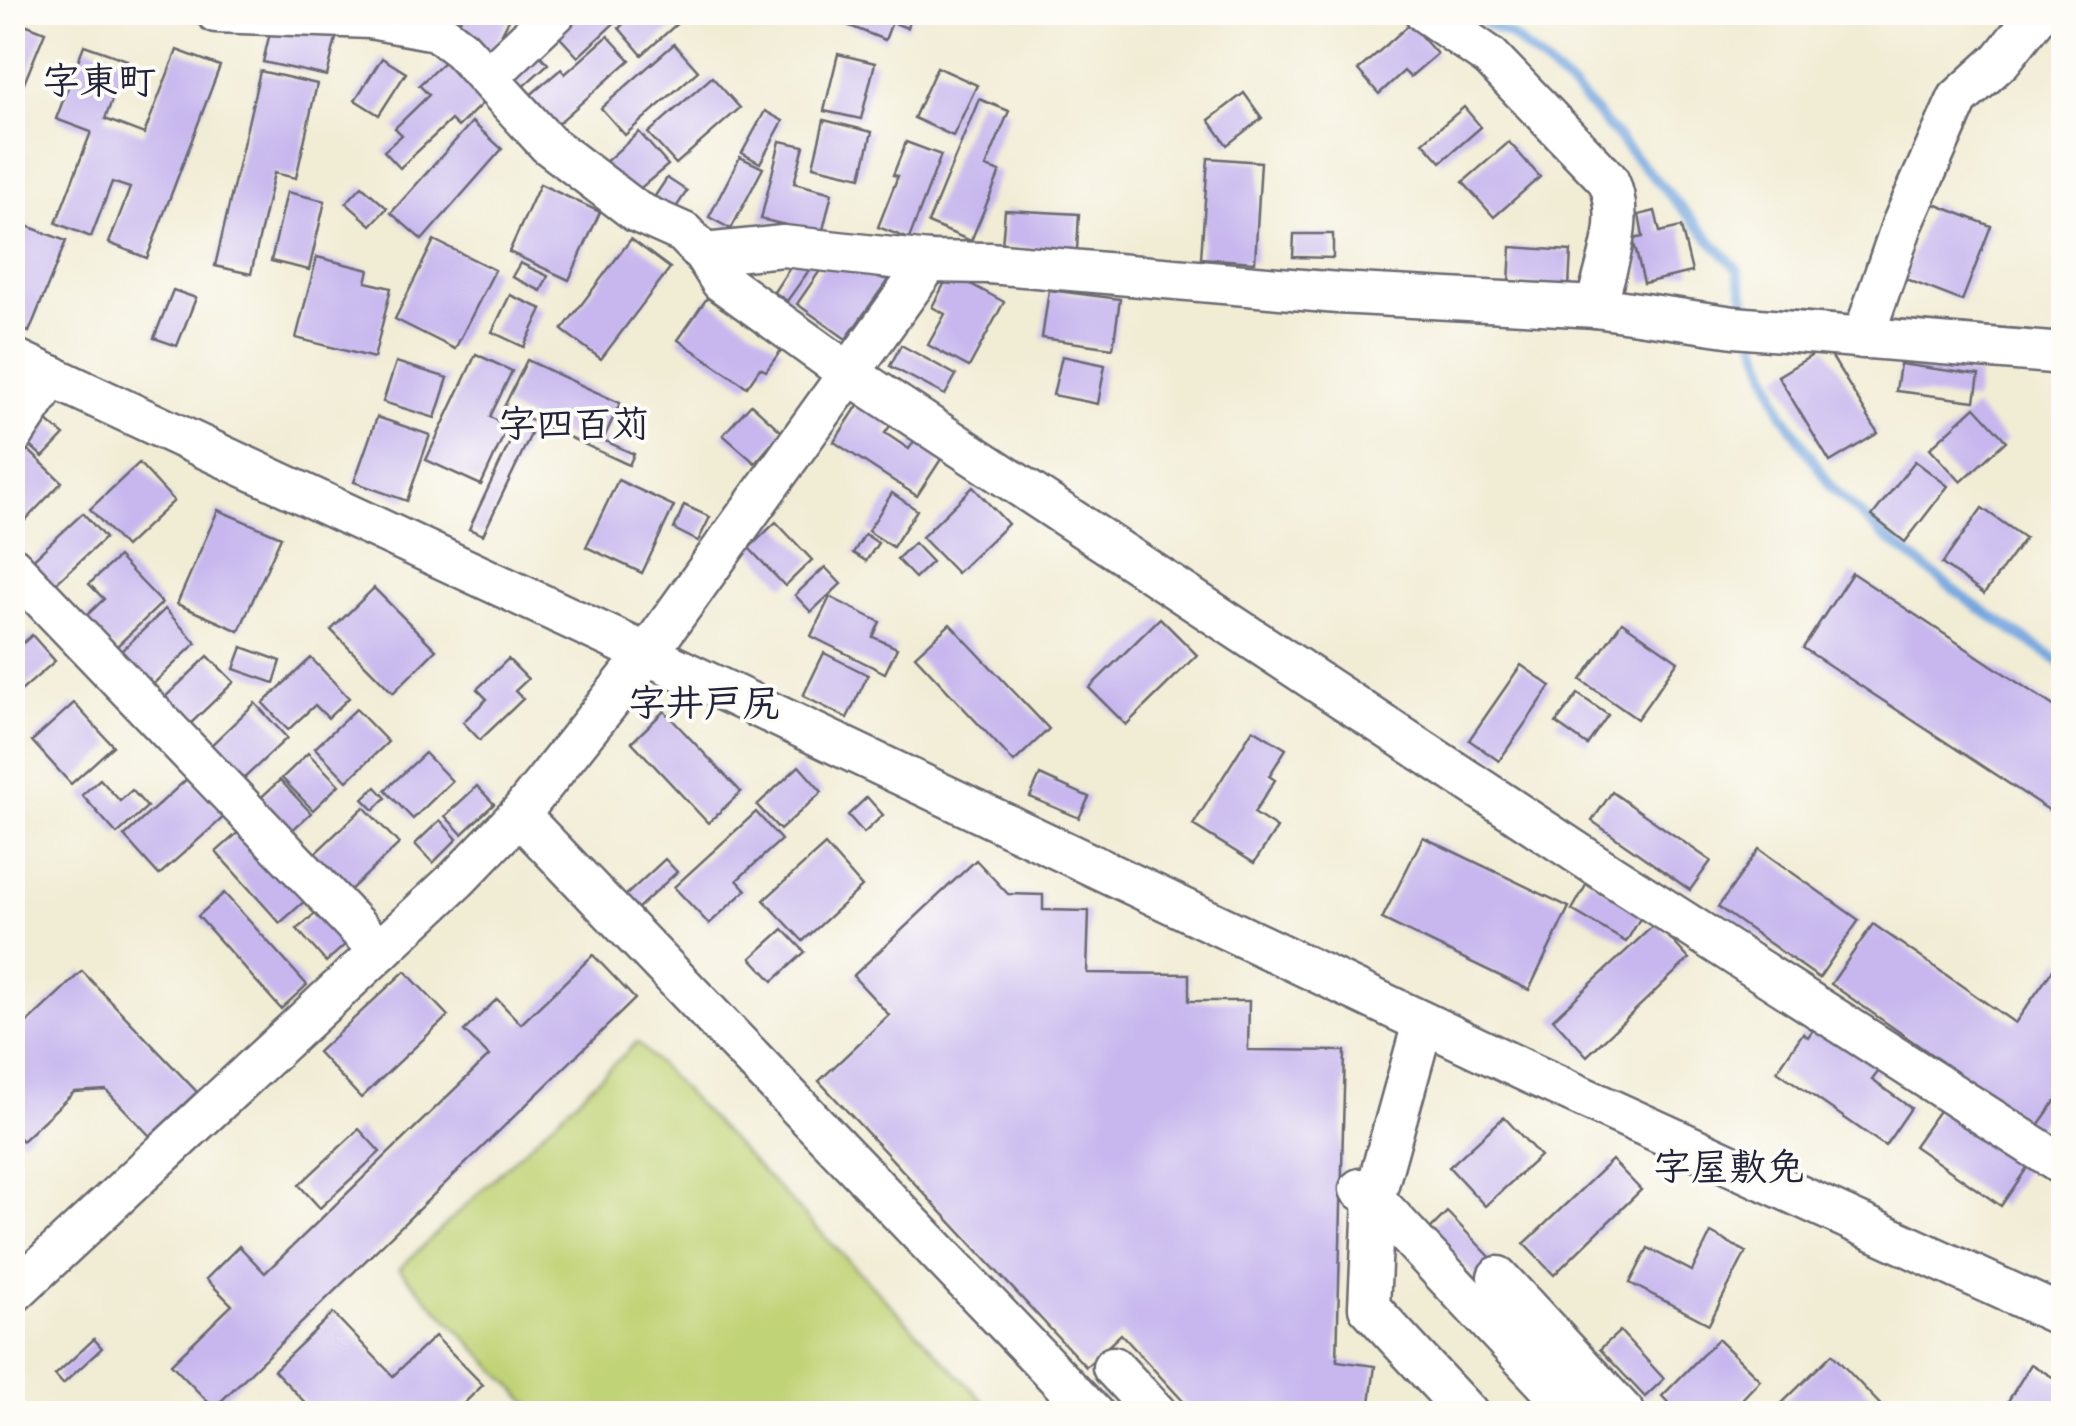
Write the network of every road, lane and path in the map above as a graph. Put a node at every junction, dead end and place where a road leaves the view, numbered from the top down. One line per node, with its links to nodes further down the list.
1 (216, 12): 5 (street)
2 (556, 12): 5 (street)
3 (1424, 12): 8 (street)
4 (2039, 12): 9 (street)
5 (488, 77): 6 (street)
6 (704, 254): 7 (street); 12 (street)
7 (929, 262): 8 (street); 12 (street)
8 (1596, 308): 9 (street)
9 (1863, 338): 10 (street)
10 (2064, 354)
11 (12, 358): 13 (street)
12 (850, 374): 16 (street); 20 (street)
13 (52, 376): 14 (street); 16 (street)
14 (12, 436)
15 (12, 567): 18 (street)
16 (648, 654): 17 (street); 19 (street)
17 (519, 815): 18 (street); 27 (street)
18 (380, 951): 23 (street)
19 (1416, 1019): 21 (street); 24 (street)
20 (2064, 1166)
21 (1365, 1192): 26 (street); 29 (street)
22 (1498, 1278): 30 (street)
23 (12, 1294)
24 (2064, 1318)
25 (1112, 1367): 28 (street)
26 (1562, 1409)
27 (1092, 1414)
28 (1158, 1414)
29 (1468, 1414)
30 (1625, 1414)

